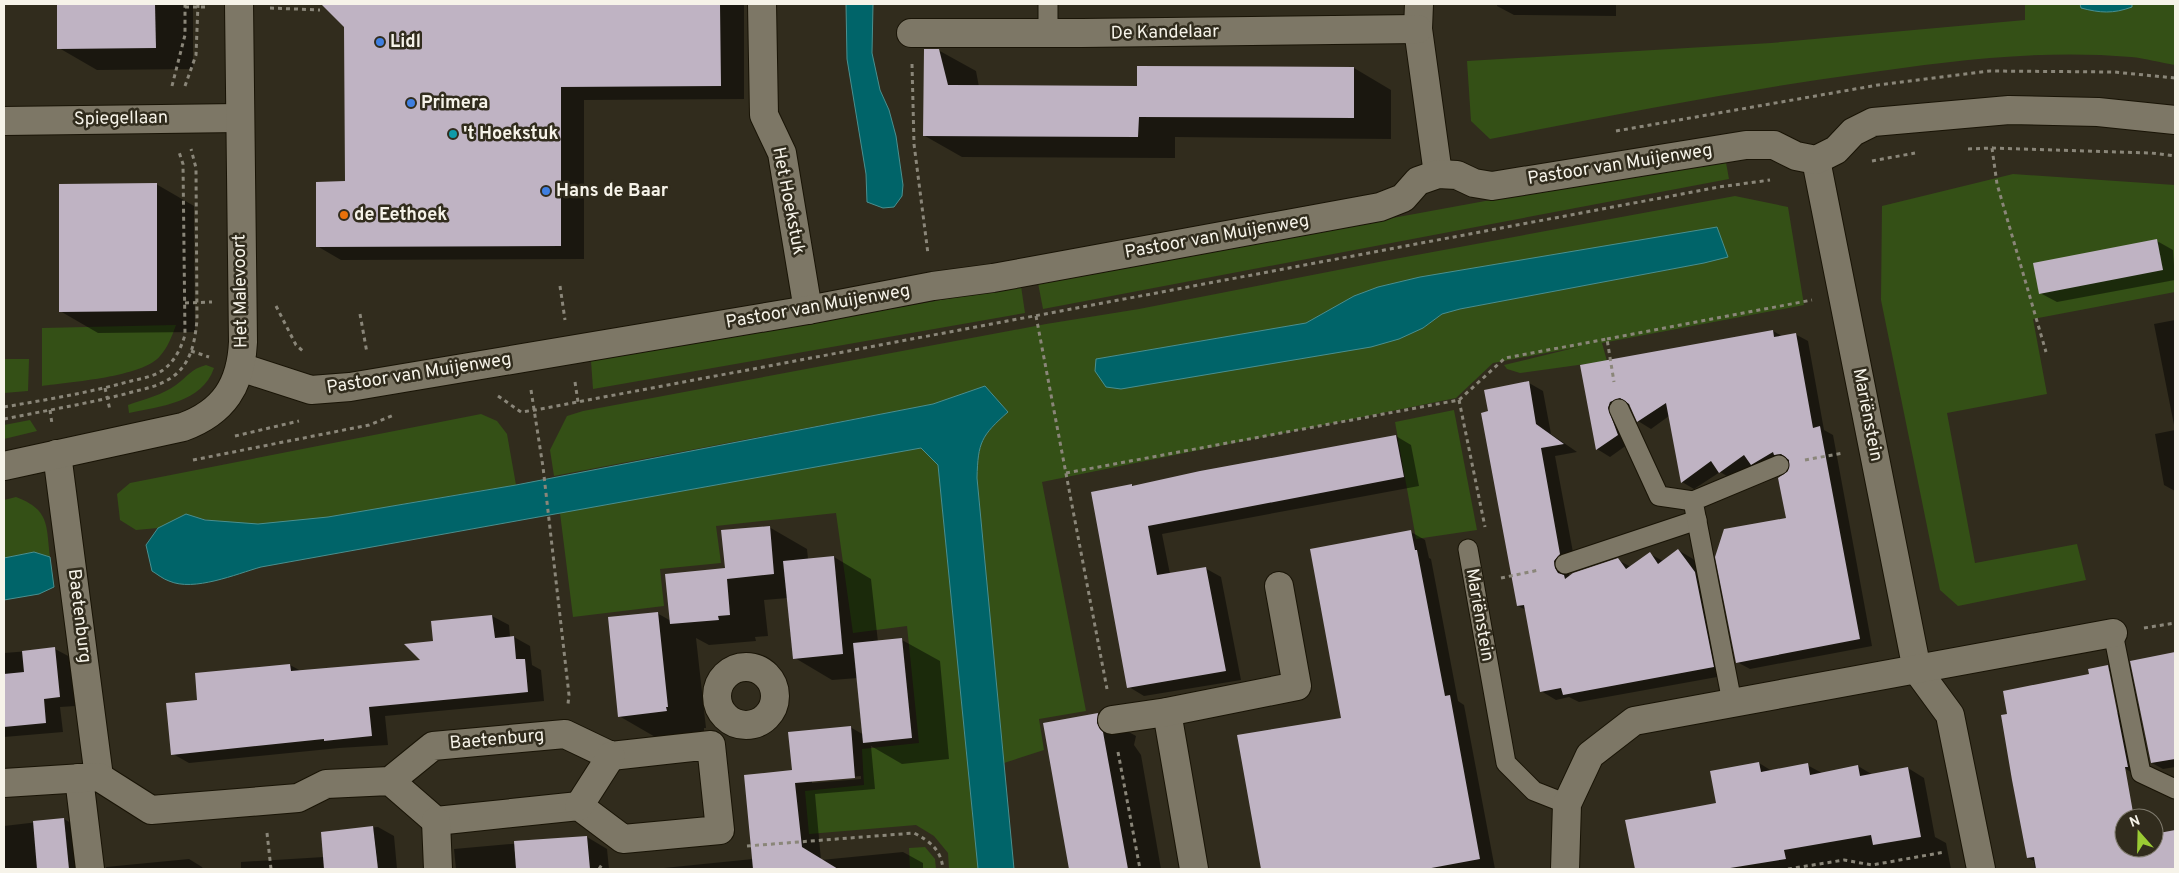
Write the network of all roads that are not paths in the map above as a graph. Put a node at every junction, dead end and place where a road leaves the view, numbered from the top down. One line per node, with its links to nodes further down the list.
1 (239, 4): 7 (street, Het Malevoort)
2 (762, 4): 12 (street, Het Hoekstuk)
3 (1048, 4): 5 (lane)
4 (1418, 17): 5 (street, De Kandelaar); 11 (street, De Kandelaar)
5 (1048, 32): 6 (street, De Kandelaar)
6 (911, 33)
7 (239, 118): 9 (street, Spiegellaan); 13 (street, Het Malevoort)
8 (2175, 120): 10 (street)
9 (4, 121)
10 (1816, 160): 11 (street, Pastoor van Muijenweg); 24 (street, Mariënstein)
11 (1438, 174): 12 (street, Pastoor van Muijenweg)
12 (808, 310): 13 (street, Pastoor van Muijenweg)
13 (240, 368): 15 (street, Het Malevoort)
14 (1618, 409): 18 (lane)
15 (57, 454): 17 (street, Het Malevoort); 31 (street, Baetenburg)
16 (1779, 465): 18 (lane)
17 (4, 466)
18 (1694, 501): 19 (lane)
19 (1697, 520): 21 (lane); 25 (lane)
20 (1468, 550): 35 (lane, Mariënstein)
21 (1565, 564)
22 (1279, 586): 26 (street)
23 (2113, 633): 24 (street); 34 (lane)
24 (1917, 670): 25 (street); 38 (street, Mariënstein)
25 (1732, 702): 35 (street)
26 (1167, 712): 27 (street); 41 (street)
27 (1112, 720)
28 (734, 722): 29 (street)
29 (711, 745): 30 (street); 36 (street)
30 (611, 756): 32 (street, Baetenburg); 36 (street)
31 (89, 778): 32 (street); 33 (street); 39 (street, Baetenburg)
32 (390, 781): 37 (street)
33 (4, 783)
34 (2175, 789)
35 (1567, 804): 42 (street)
36 (579, 806): 37 (street)
37 (436, 821): 40 (street)
38 (1979, 858)
39 (90, 869)
40 (438, 869)
41 (1194, 869)
42 (1565, 869)

